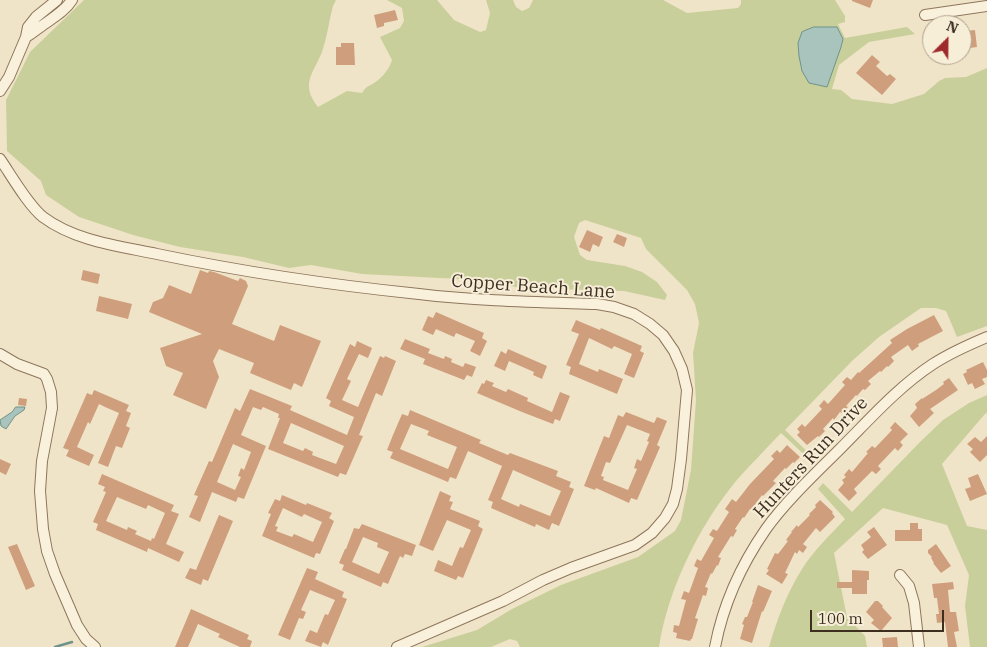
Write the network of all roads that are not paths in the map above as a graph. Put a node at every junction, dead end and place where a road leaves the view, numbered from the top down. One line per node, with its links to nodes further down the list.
1 (58, 0): 5 (street)
2 (72, 0): 5 (street)
3 (987, 6): 4 (street)
4 (925, 15)
5 (26, 37): 6 (street)
6 (0, 91)
7 (0, 159): 12 (street, Copper Beach Lane)
8 (987, 337): 13 (street, Hunters Run Drive)
9 (0, 354): 11 (street)
10 (900, 575): 14 (street)
11 (95, 647)
12 (397, 647)
13 (715, 647)
14 (919, 647)

